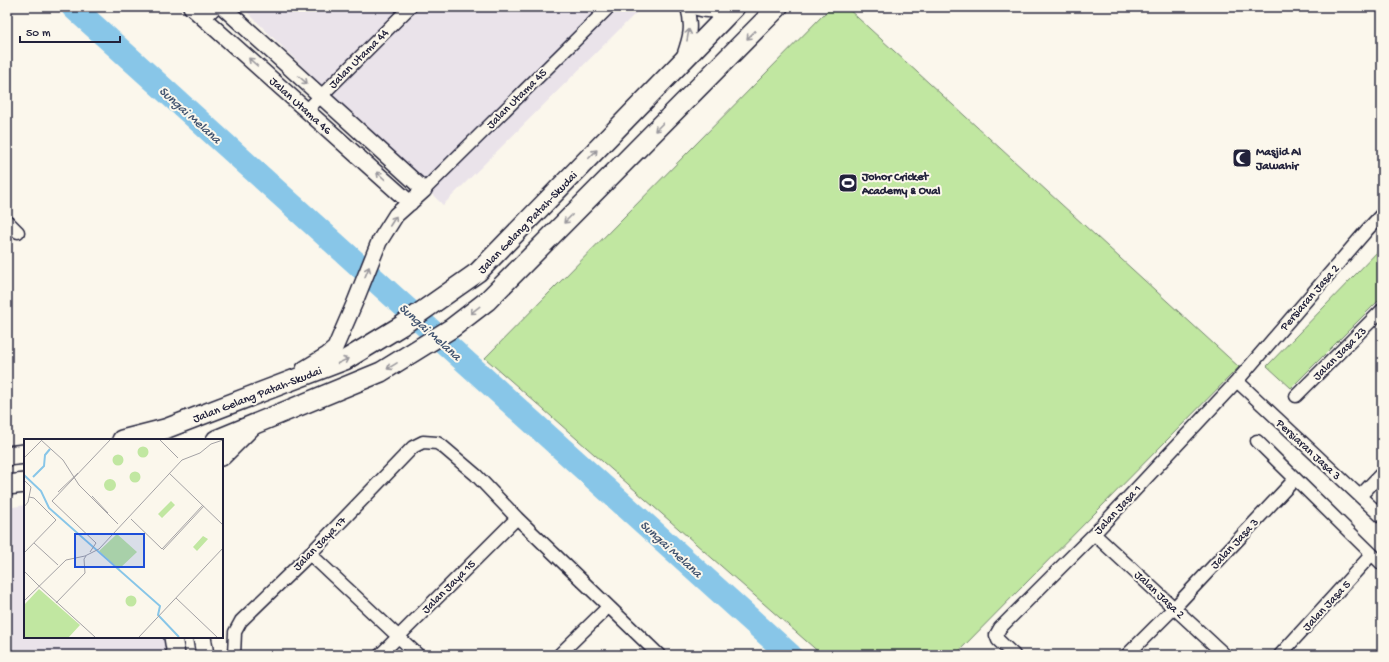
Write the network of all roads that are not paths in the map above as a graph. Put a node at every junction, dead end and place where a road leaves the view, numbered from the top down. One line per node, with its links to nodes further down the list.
1 (192, 7): 11 (street, Jalan Utama 46)
2 (216, 7): 11 (street)
3 (222, 7): 13 (street, Jalan Utama 46, one-way to 13)
4 (410, 7): 13 (street, Jalan Utama 44)
5 (609, 7): 15 (street, Jalan Utama 45)
6 (687, 7): 12 (street, one-way to 6)
7 (691, 7): 8 (street)
8 (725, 7)
9 (735, 7): 12 (main road, Jalan Gelang Patah-Skudai)
10 (778, 7): 24 (main road, one-way to 24)
11 (204, 19): 14 (street, Jalan Utama 46, one-way to 11)
12 (680, 64): 22 (main road, Jalan Gelang Patah-Skudai, one-way to 12)
13 (321, 96): 14 (street, Jalan Utama 44); 15 (street, Jalan Utama 46)
14 (307, 110): 16 (street, Jalan Utama 46, one-way to 14)
15 (424, 190): 16 (street)
16 (410, 202): 22 (street, one-way to 16)
17 (1382, 214): 21 (street, Persiaran Jasa 2)
18 (7, 221): 19 (street)
19 (18, 232)
20 (1382, 310): 23 (street, Jalan Jasa 23)
21 (1237, 381): 35 (street, Persiaran Jasa 3); 38 (street, Jalan Jasa 1)
22 (276, 387): 25 (main road, Jalan Gelang Patah-Skudai)
23 (1296, 396)
24 (256, 423): 26 (main road); 30 (main road)
25 (126, 439)
26 (218, 439)
27 (1257, 441): 32 (street)
28 (24, 454): 29 (main road)
29 (7, 456)
30 (223, 456)
31 (1382, 473): 35 (street)
32 (1295, 478): 40 (street); 43 (street, Jalan Jasa 3)
33 (24, 482): 34 (main road)
34 (7, 485)
35 (1360, 496): 36 (street, Persiaran Jasa 3)
36 (1382, 517)
37 (517, 518): 39 (street, Jalan Jaya 17); 42 (street); 44 (street, Jalan Jaya 15)
38 (1094, 534): 43 (street, Jalan Jasa 2); 54 (street, Jalan Jasa 1)
39 (310, 554): 44 (street); 49 (street, Jalan Jaya 17)
40 (1372, 554): 41 (street); 57 (street, Jalan Jasa 5)
41 (1382, 564)
42 (608, 607): 52 (street); 53 (street)
43 (1174, 608): 55 (street, Jalan Jasa 3); 56 (street, Jalan Jasa 2)
44 (398, 636): 50 (street, Jalan Jaya 15); 51 (street)
45 (173, 638): 47 (main road)
46 (202, 638): 48 (main road)
47 (176, 655)
48 (206, 655)
49 (234, 655)
50 (380, 655)
51 (418, 655)
52 (559, 655)
53 (659, 655)
54 (1014, 655)
55 (1127, 655)
56 (1224, 655)
57 (1280, 655)

